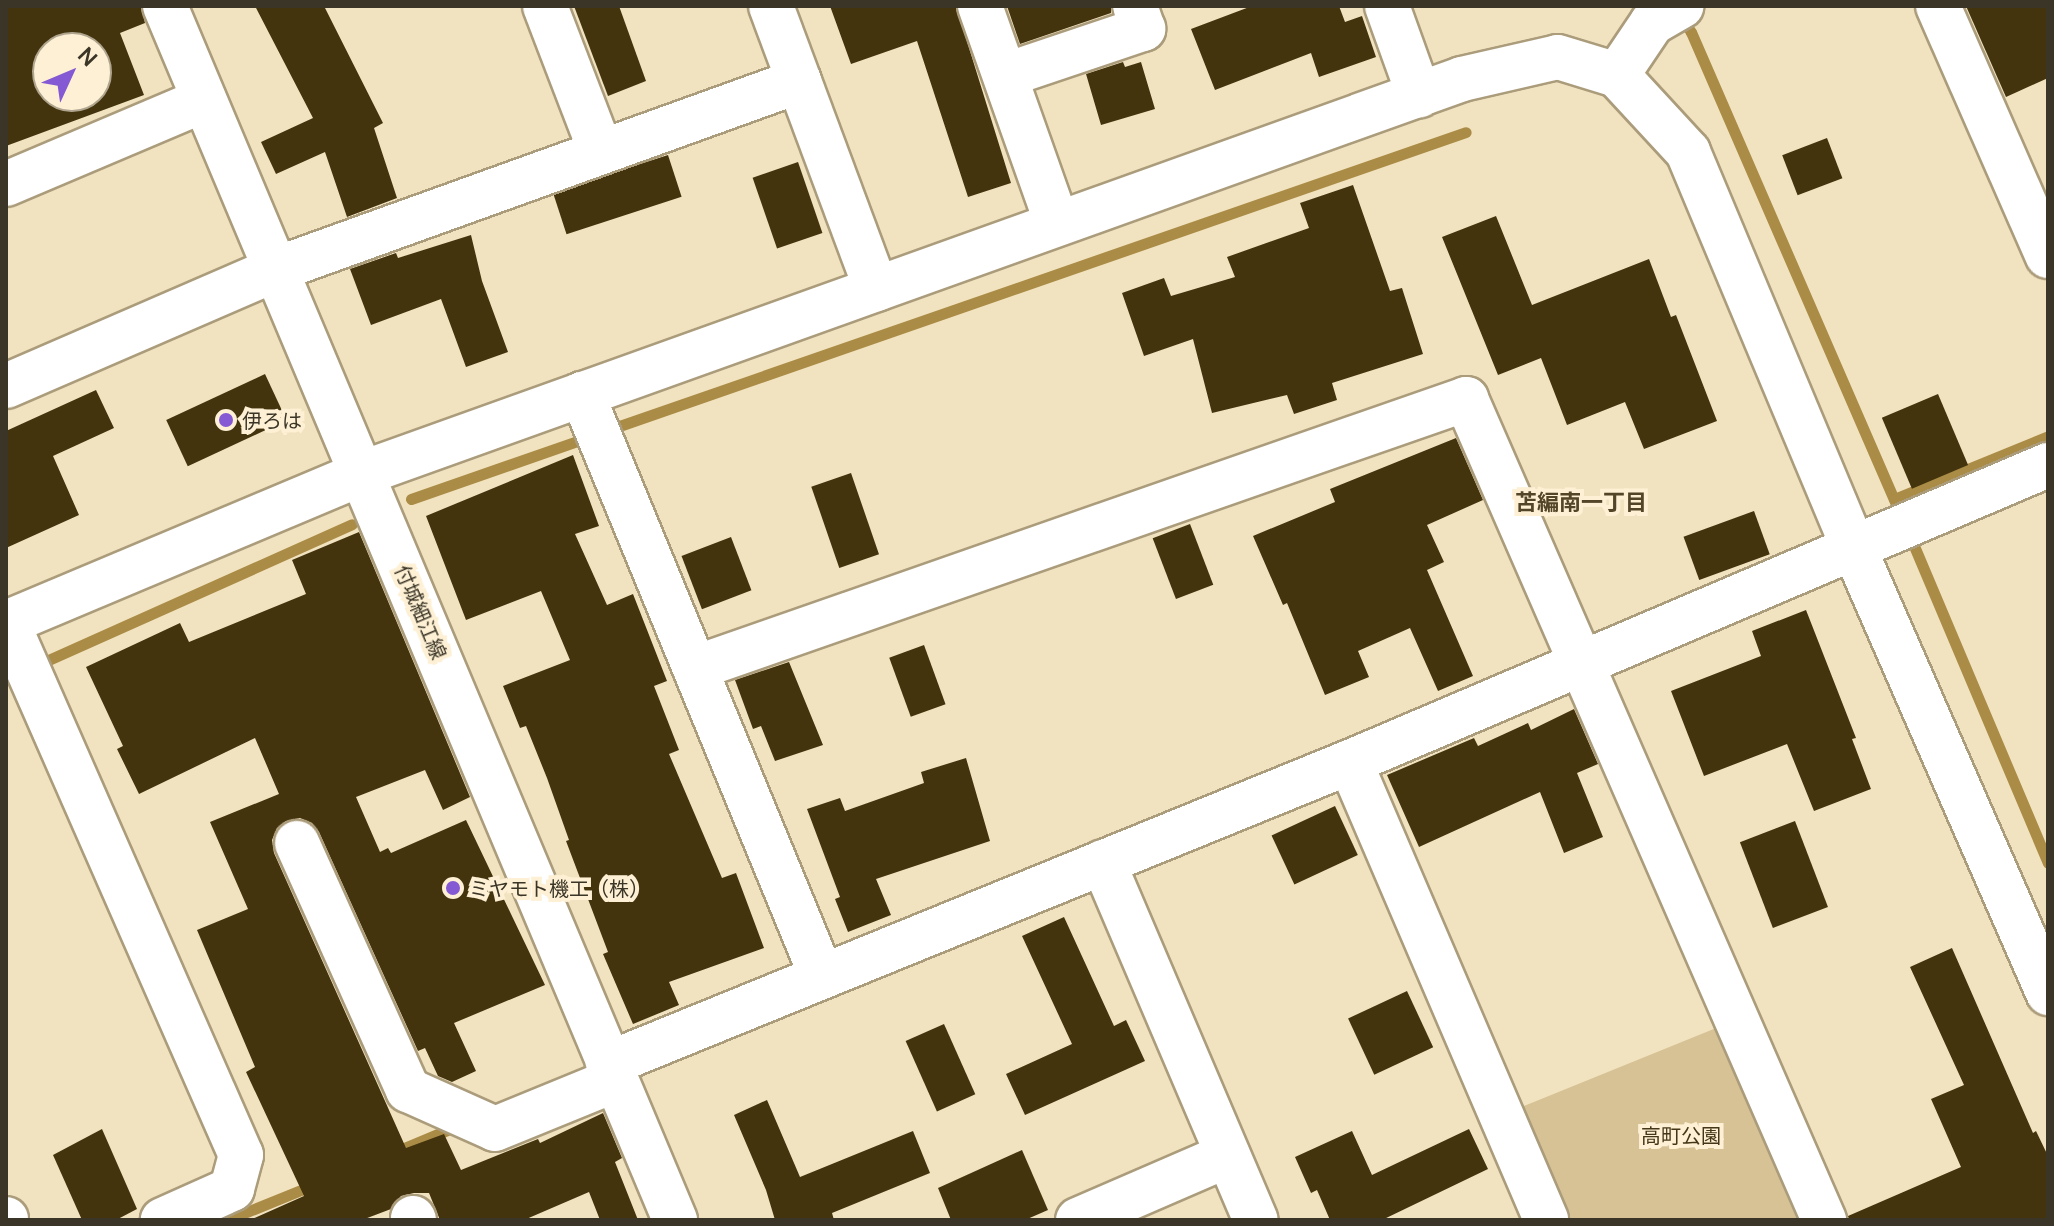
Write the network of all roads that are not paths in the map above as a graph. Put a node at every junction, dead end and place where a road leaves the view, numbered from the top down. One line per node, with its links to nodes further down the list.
1 (165, 6): 13 (street, 付城細江線)
2 (545, 6): 14 (street)
3 (771, 6): 11 (street)
4 (980, 6): 9 (street)
5 (1135, 6): 9 (street)
6 (1387, 6): 12 (street)
7 (1681, 6): 10 (street)
8 (1938, 6): 17 (street)
9 (1006, 75): 16 (street)
10 (1617, 75): 12 (street); 24 (street)
11 (799, 81): 14 (street); 19 (street)
12 (1419, 95): 16 (street)
13 (204, 100): 15 (street); 18 (street, 付城細江線)
14 (601, 152): 18 (street)
15 (6, 184)
16 (1057, 223): 19 (street)
17 (2048, 256)
18 (274, 270): 20 (street); 23 (street, 付城細江線)
19 (876, 289): 21 (street)
20 (6, 386)
21 (582, 394): 23 (street); 27 (street)
22 (2048, 465): 24 (street)
23 (363, 473): 25 (street); 33 (street, 付城細江線)
24 (1853, 546): 26 (street); 32 (street)
25 (6, 623): 35 (street)
26 (1581, 662): 27 (street); 28 (street); 40 (street)
27 (695, 668): 31 (street)
28 (1350, 762): 30 (street); 39 (street)
29 (297, 843): 33 (street)
30 (1103, 862): 31 (street); 34 (street)
31 (822, 977): 33 (street)
32 (2048, 993)
33 (612, 1072): 36 (street, 付城細江線)
34 (1228, 1155): 37 (street); 38 (street)
35 (163, 1220)
36 (675, 1220)
37 (1078, 1220)
38 (1256, 1220)
39 (1546, 1220)
40 (1824, 1220)

